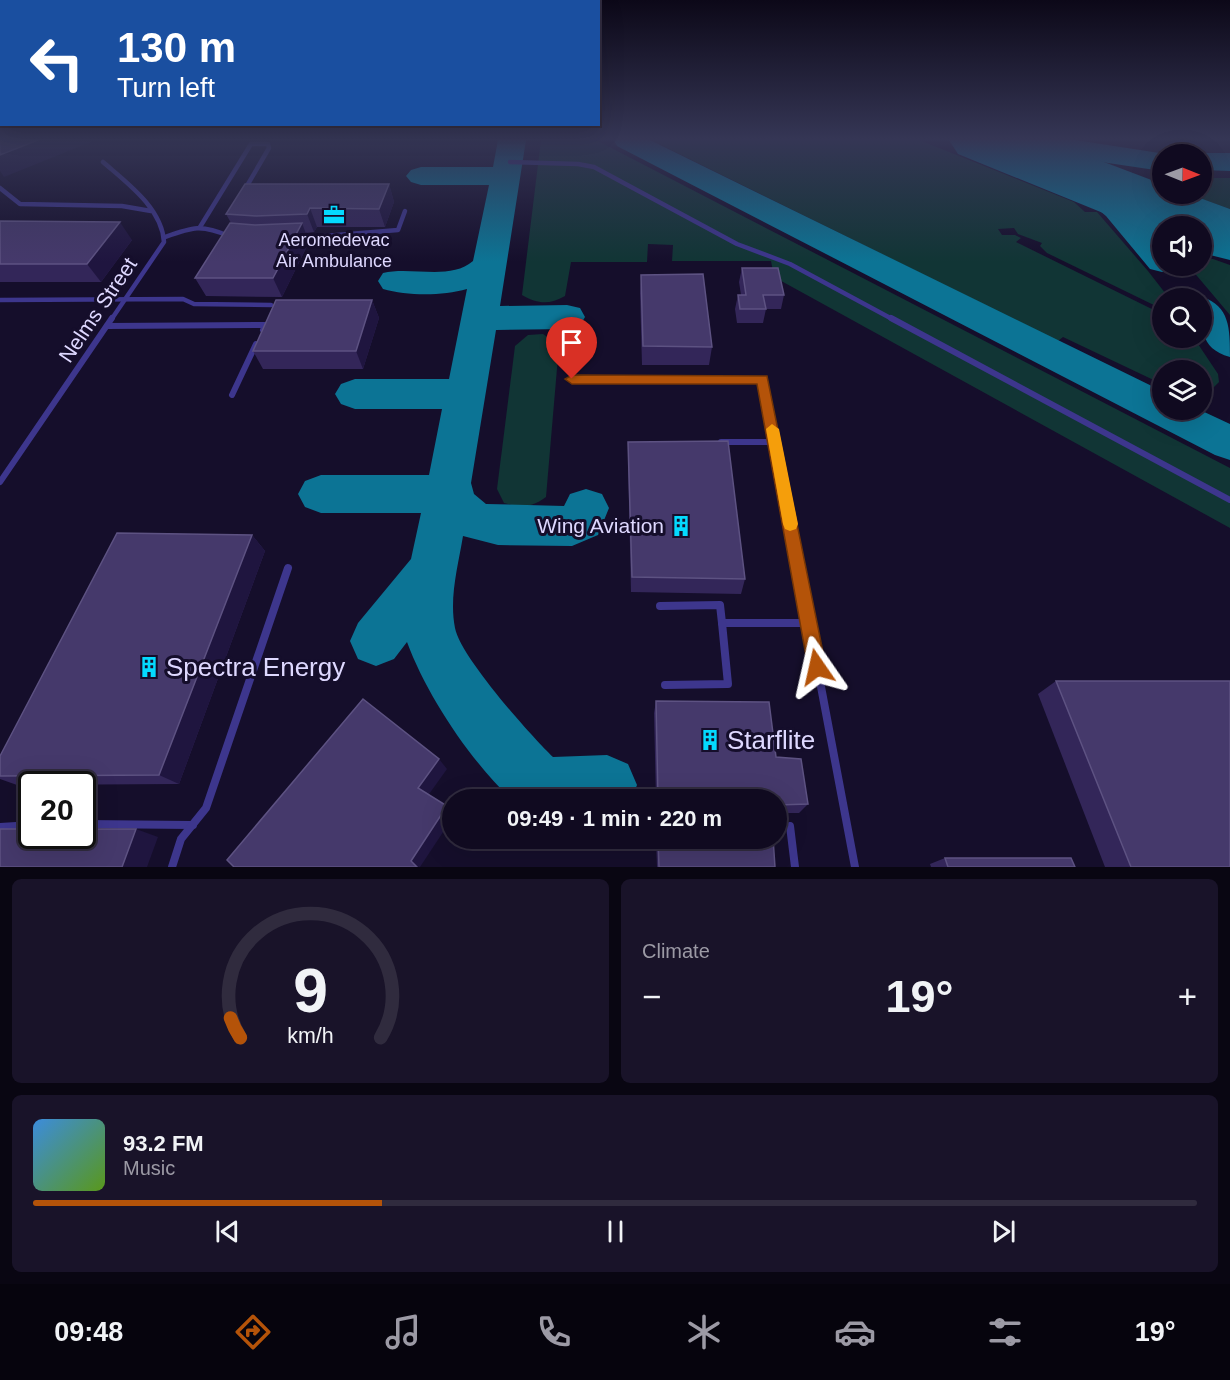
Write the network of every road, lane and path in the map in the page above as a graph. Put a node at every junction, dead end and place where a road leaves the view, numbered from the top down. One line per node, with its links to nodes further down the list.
1 (123, 180): 7 (lane)
2 (229, 180): 9 (lane)
3 (250, 180): 6 (lane)
4 (619, 180): 22 (lane)
5 (0, 189): 7 (lane)
6 (243, 193)
7 (151, 211): 10 (lane)
8 (405, 211): 12 (lane)
9 (200, 227): 10 (lane); 11 (lane)
10 (165, 237): 14 (lane, Nelms Street)
11 (236, 237)
12 (299, 238)
13 (0, 300): 14 (lane)
14 (125, 300): 15 (lane); 16 (lane, Nelms Street)
15 (271, 305)
16 (107, 326): 18 (lane); 21 (lane, Nelms Street)
17 (572, 379): 20 (lane)
18 (232, 394)
19 (719, 442): 20 (lane)
20 (775, 442): 25 (lane)
21 (0, 482)
22 (1230, 500)
23 (288, 568): 29 (lane)
24 (660, 606): 26 (lane)
25 (809, 622): 26 (lane); 35 (lane)
26 (722, 623): 27 (lane)
27 (664, 685)
28 (96, 824): 29 (lane)
29 (193, 825): 33 (lane)
30 (18, 826): 32 (lane)
31 (790, 826): 34 (lane)
32 (0, 827)
33 (172, 867)
34 (795, 867)
35 (855, 867)

